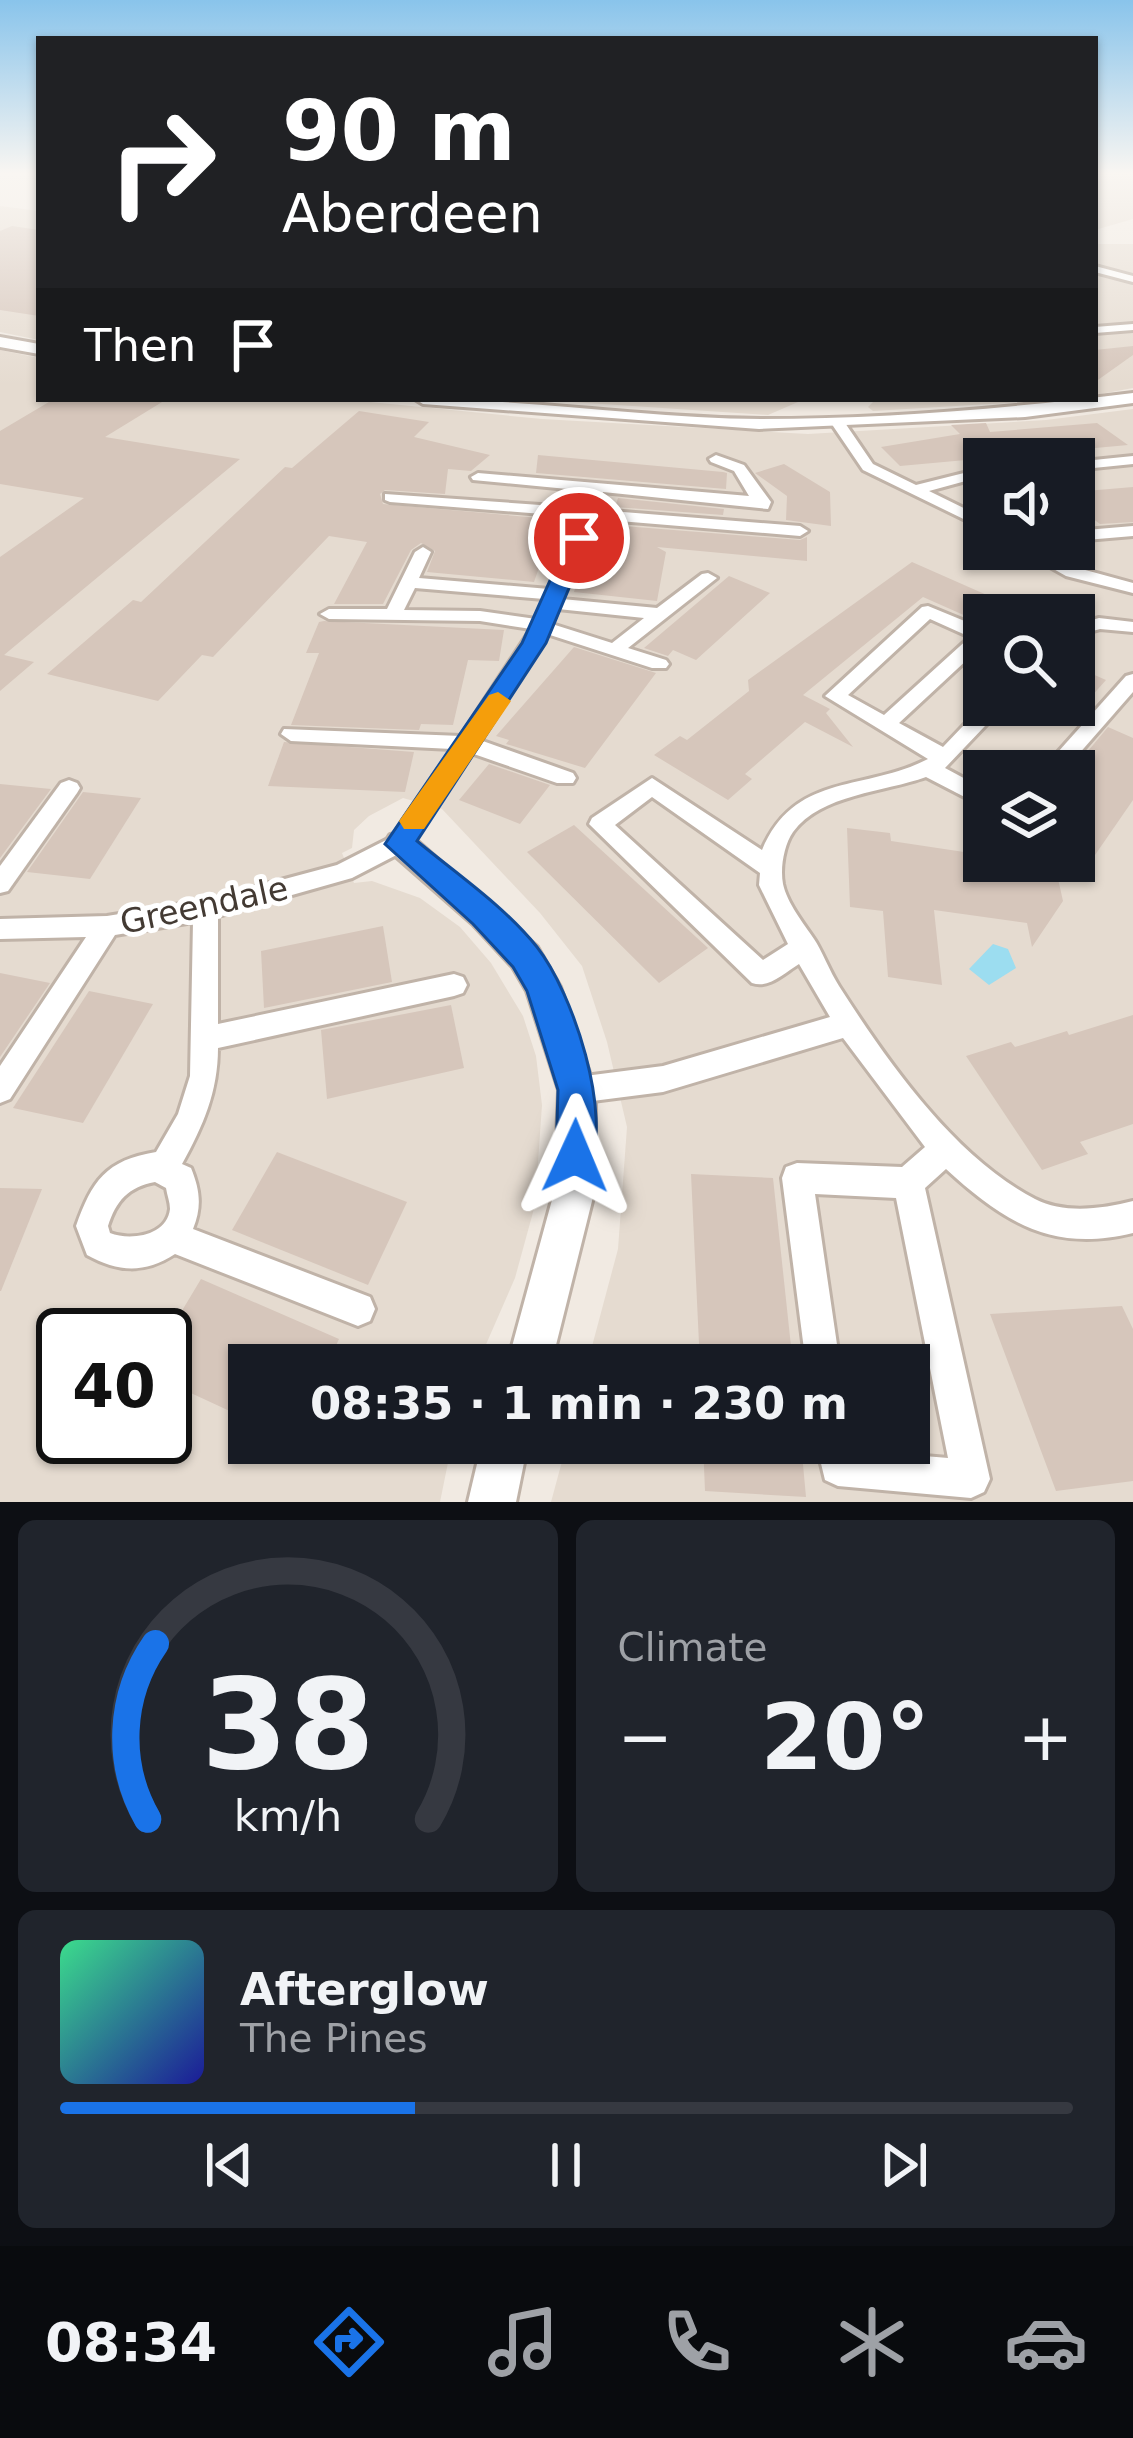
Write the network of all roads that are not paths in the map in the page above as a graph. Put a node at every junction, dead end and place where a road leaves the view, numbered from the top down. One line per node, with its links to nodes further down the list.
1 (1098, 270): 2 (street)
2 (1133, 279)
3 (1133, 327): 4 (street)
4 (1098, 331)
5 (0, 341): 6 (street)
6 (36, 348)
7 (1133, 398): 8 (street)
8 (1098, 400)
9 (484, 402): 12 (street)
10 (1076, 402): 11 (street)
11 (1019, 406): 12 (street)
12 (838, 423): 20 (street)
13 (716, 459): 23 (street)
14 (496, 460): 17 (street)
15 (1133, 460): 16 (street)
16 (1095, 464)
17 (478, 477): 19 (street); 22 (street)
18 (963, 477): 20 (street)
19 (596, 490): 23 (street); 24 (street)
20 (914, 490): 25 (street)
21 (390, 496): 22 (street)
22 (450, 501): 24 (street)
23 (763, 502): 26 (street)
24 (590, 513): 26 (street); 35 (street)
25 (963, 514)
26 (762, 527): 27 (street)
27 (800, 531)
28 (1133, 531): 29 (street)
29 (1095, 534)
30 (423, 552): 33 (street)
31 (1068, 570): 34 (street)
32 (708, 578): 37 (street)
33 (409, 582): 35 (street); 38 (street)
34 (1133, 588)
35 (554, 599): 37 (street); 40 (street)
36 (329, 614): 38 (street)
37 (660, 614): 43 (street)
38 (393, 615): 40 (street)
39 (1095, 624): 42 (street)
40 (542, 626): 43 (street); 50 (street)
41 (963, 627): 47 (street)
42 (1133, 627)
43 (615, 650): 45 (street)
44 (963, 654): 47 (street)
45 (659, 664)
46 (1133, 680): 51 (street)
47 (886, 724): 52 (street)
48 (973, 726): 52 (street)
49 (291, 734): 50 (street)
50 (466, 743): 53 (street); 56 (street)
51 (1071, 750)
52 (936, 762): 54 (street); 57 (street)
53 (565, 778)
54 (963, 783)
55 (69, 788): 58 (street)
56 (400, 844): 59 (street, Greendale); 67 (street)
57 (769, 867): 62 (street); 62 (street)
58 (0, 884)
59 (206, 910): 60 (street, Greendale); 65 (street)
60 (107, 926): 61 (street, Greendale); 66 (street)
61 (0, 929)
62 (805, 946): 64 (street)
63 (454, 985): 65 (street)
64 (848, 1024): 67 (street); 68 (street)
65 (206, 1039): 69 (street)
66 (0, 1090)
67 (577, 1090): 74 (street)
68 (944, 1150): 70 (street); 71 (street)
69 (164, 1169): 72 (street); 72 (street)
70 (908, 1184): 75 (street); 77 (street)
71 (1133, 1217)
72 (170, 1236): 73 (street)
73 (358, 1309)
74 (534, 1344)
75 (821, 1344)
76 (500, 1464): 78 (street)
77 (838, 1464)
78 (492, 1502)

